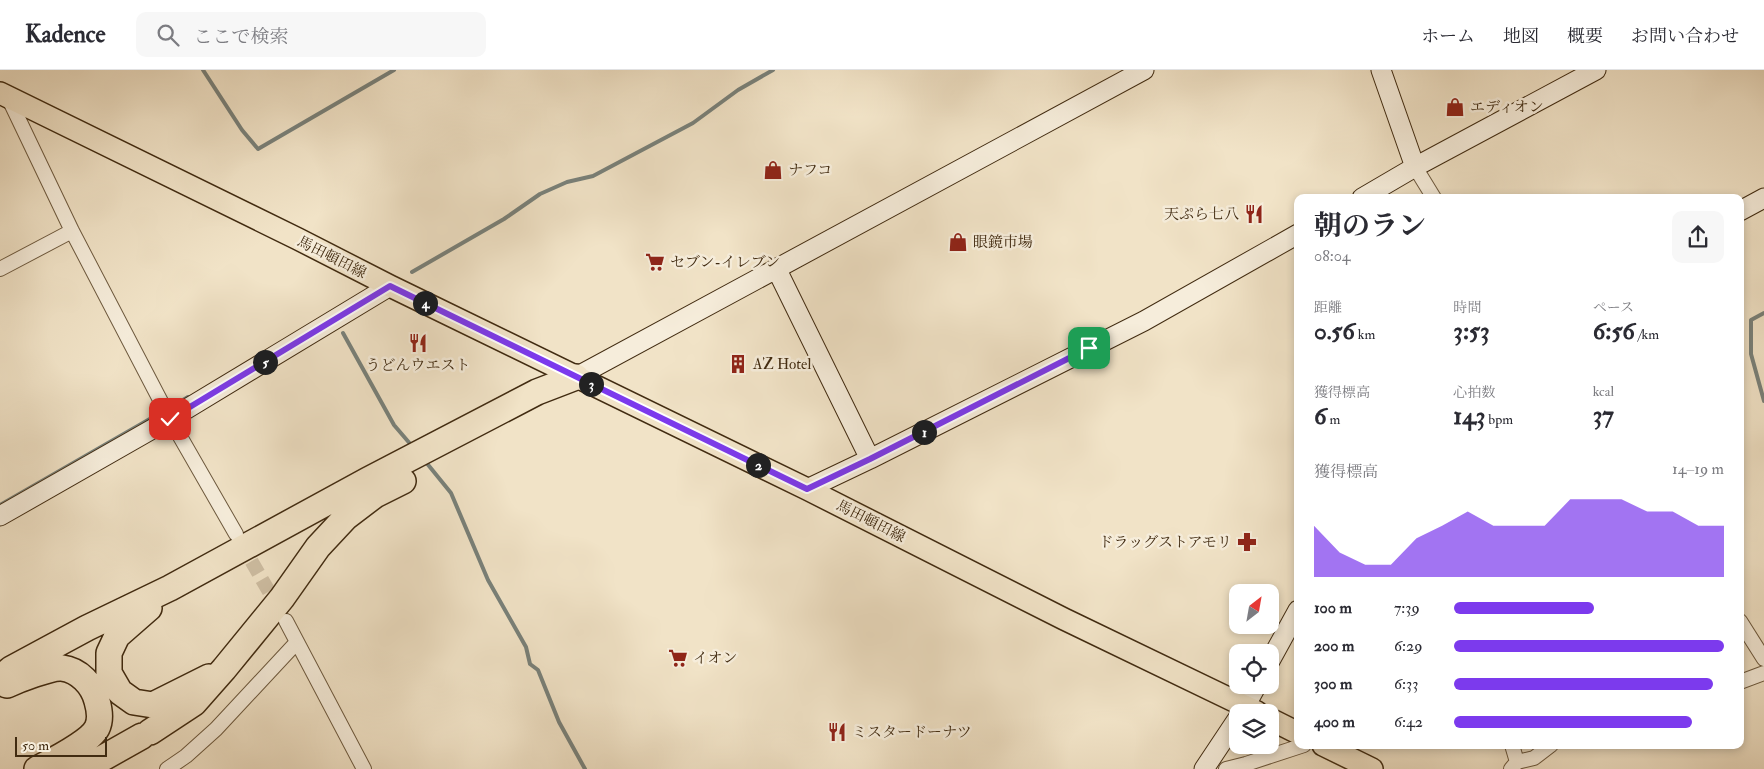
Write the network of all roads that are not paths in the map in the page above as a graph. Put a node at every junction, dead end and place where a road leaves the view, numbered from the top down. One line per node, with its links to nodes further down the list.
1 (1144, 70): 12 (street)
2 (1381, 70): 5 (street)
3 (1596, 70): 5 (street)
4 (4, 95): 10 (street); 14 (main road, 馬田頓田線)
5 (1415, 167): 6 (street); 7 (street)
6 (1369, 194)
7 (1432, 194)
8 (1764, 198): 9 (street)
9 (1744, 209)
10 (72, 231): 13 (street); 16 (street)
11 (1294, 236): 17 (street)
12 (776, 268): 15 (street); 17 (street)
13 (0, 269)
14 (390, 286): 15 (main road, 馬田頓田線); 16 (street)
15 (576, 377): 18 (main road, 馬田頓田線); 21 (highway); 28 (highway)
16 (170, 419): 19 (street); 20 (street)
17 (870, 459): 18 (street)
18 (807, 489): 33 (main road, 馬田頓田線)
19 (0, 516)
20 (236, 534)
21 (170, 588): 28 (highway); 30 (highway)
22 (1294, 617): 26 (street)
23 (286, 621): 25 (street)
24 (1744, 627): 27 (street)
25 (297, 642): 44 (street); 45 (street)
26 (1279, 645)
27 (1764, 659)
28 (224, 669): 43 (highway)
29 (1764, 674): 31 (street)
30 (0, 679)
31 (1744, 681)
32 (0, 688): 42 (highway)
33 (1229, 705)
34 (1279, 724): 35 (main road)
35 (1294, 731)
36 (1229, 735): 46 (street)
37 (1294, 748): 47 (street)
38 (1335, 749): 48 (main road)
39 (1512, 749): 41 (street)
40 (1545, 749): 41 (street)
41 (1514, 766)
42 (37, 769)
43 (60, 769)
44 (167, 769)
45 (364, 769)
46 (1204, 769)
47 (1226, 769)
48 (1372, 769)

